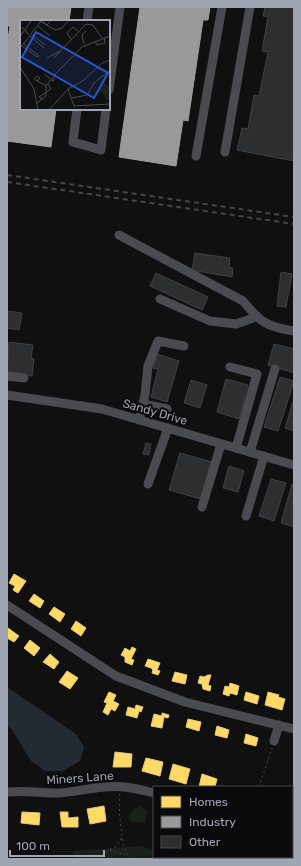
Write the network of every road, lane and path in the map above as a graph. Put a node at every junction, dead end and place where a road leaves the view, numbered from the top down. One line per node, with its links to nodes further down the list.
1 (89, 7): 5 (street)
2 (120, 7): 6 (street)
3 (222, 7): 10 (street)
4 (250, 7): 9 (street)
5 (87, 20)
6 (110, 82)
7 (77, 110): 8 (street)
8 (106, 110)
9 (225, 152)
10 (196, 156)
11 (119, 236): 13 (street)
12 (160, 299): 13 (street)
13 (256, 317): 14 (street)
14 (294, 331)
15 (184, 346): 21 (street)
16 (230, 367): 26 (street)
17 (275, 369): 27 (street)
18 (7, 376): 19 (street)
19 (24, 378)
20 (7, 395): 23 (street, Sandy Drive)
21 (143, 404): 22 (street); 23 (street)
22 (167, 409)
23 (139, 420): 24 (street, Sandy Drive)
24 (168, 428): 25 (street, Sandy Drive); 30 (street)
25 (221, 444): 26 (street, Sandy Drive); 31 (street)
26 (236, 448): 27 (street, Sandy Drive)
27 (250, 452): 28 (street, Sandy Drive)
28 (264, 456): 29 (street, Sandy Drive); 32 (street)
29 (294, 465)
30 (148, 484)
31 (202, 508)
32 (246, 516)
33 (7, 605): 34 (street)
34 (279, 725): 35 (street); 36 (street)
35 (294, 729)
36 (274, 741): 37 (path)
37 (260, 786)
38 (120, 787): 39 (street, Miners Lane); 40 (street, Miners Lane); 41 (path)
39 (7, 792)
40 (153, 794)
41 (122, 836): 42 (path); 43 (path)
42 (109, 850): 43 (path); 44 (path)
43 (126, 855): 45 (path)
44 (98, 859)
45 (130, 859)

